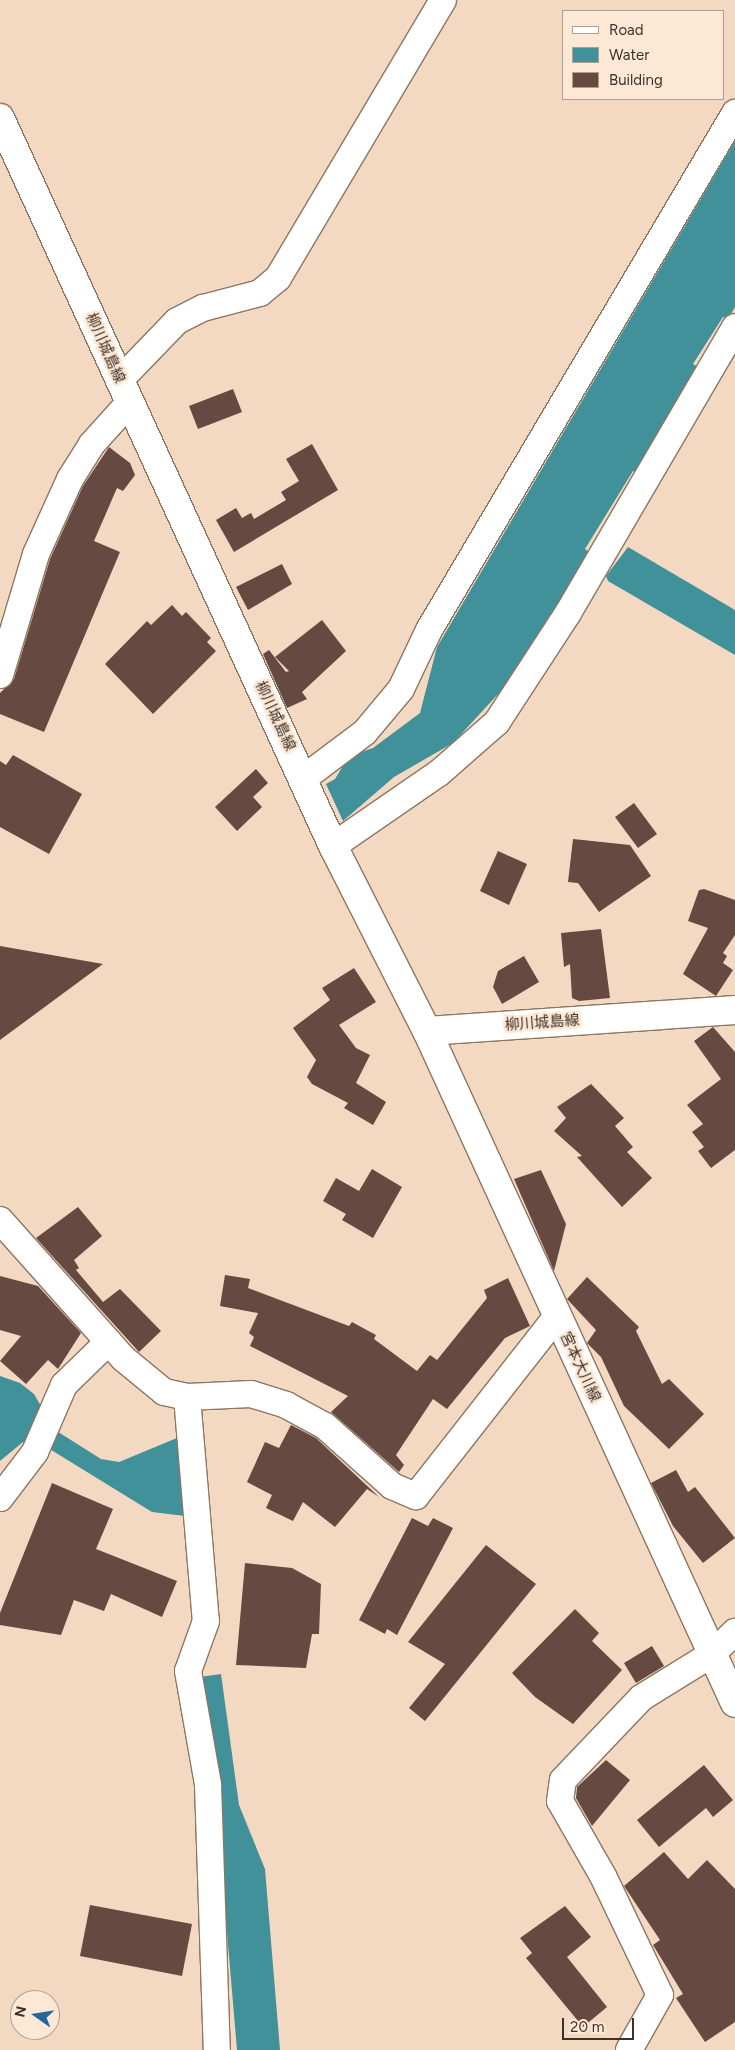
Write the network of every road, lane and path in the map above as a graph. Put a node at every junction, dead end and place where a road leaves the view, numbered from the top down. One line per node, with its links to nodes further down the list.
1 (443, 0): 5 (street)
2 (735, 114): 7 (street)
3 (0, 118): 5 (main road, 柳川城島線)
4 (735, 327): 8 (street)
5 (124, 391): 6 (street); 7 (main road, 柳川城島線)
6 (0, 675)
7 (304, 778): 8 (main road, 柳川城島線)
8 (332, 842): 10 (main road, 柳川城島線)
9 (735, 1010): 10 (main road, 柳川城島線)
10 (427, 1031): 12 (main road, 宮本大川線)
11 (0, 1220): 13 (street)
12 (556, 1316): 14 (street); 17 (main road, 宮本大川線)
13 (108, 1342): 14 (street); 15 (street)
14 (187, 1397): 19 (street)
15 (0, 1498)
16 (735, 1632): 17 (street)
17 (712, 1654): 18 (main road, 宮本大川線); 20 (street)
18 (735, 1703)
19 (217, 2050)
20 (629, 2050)

